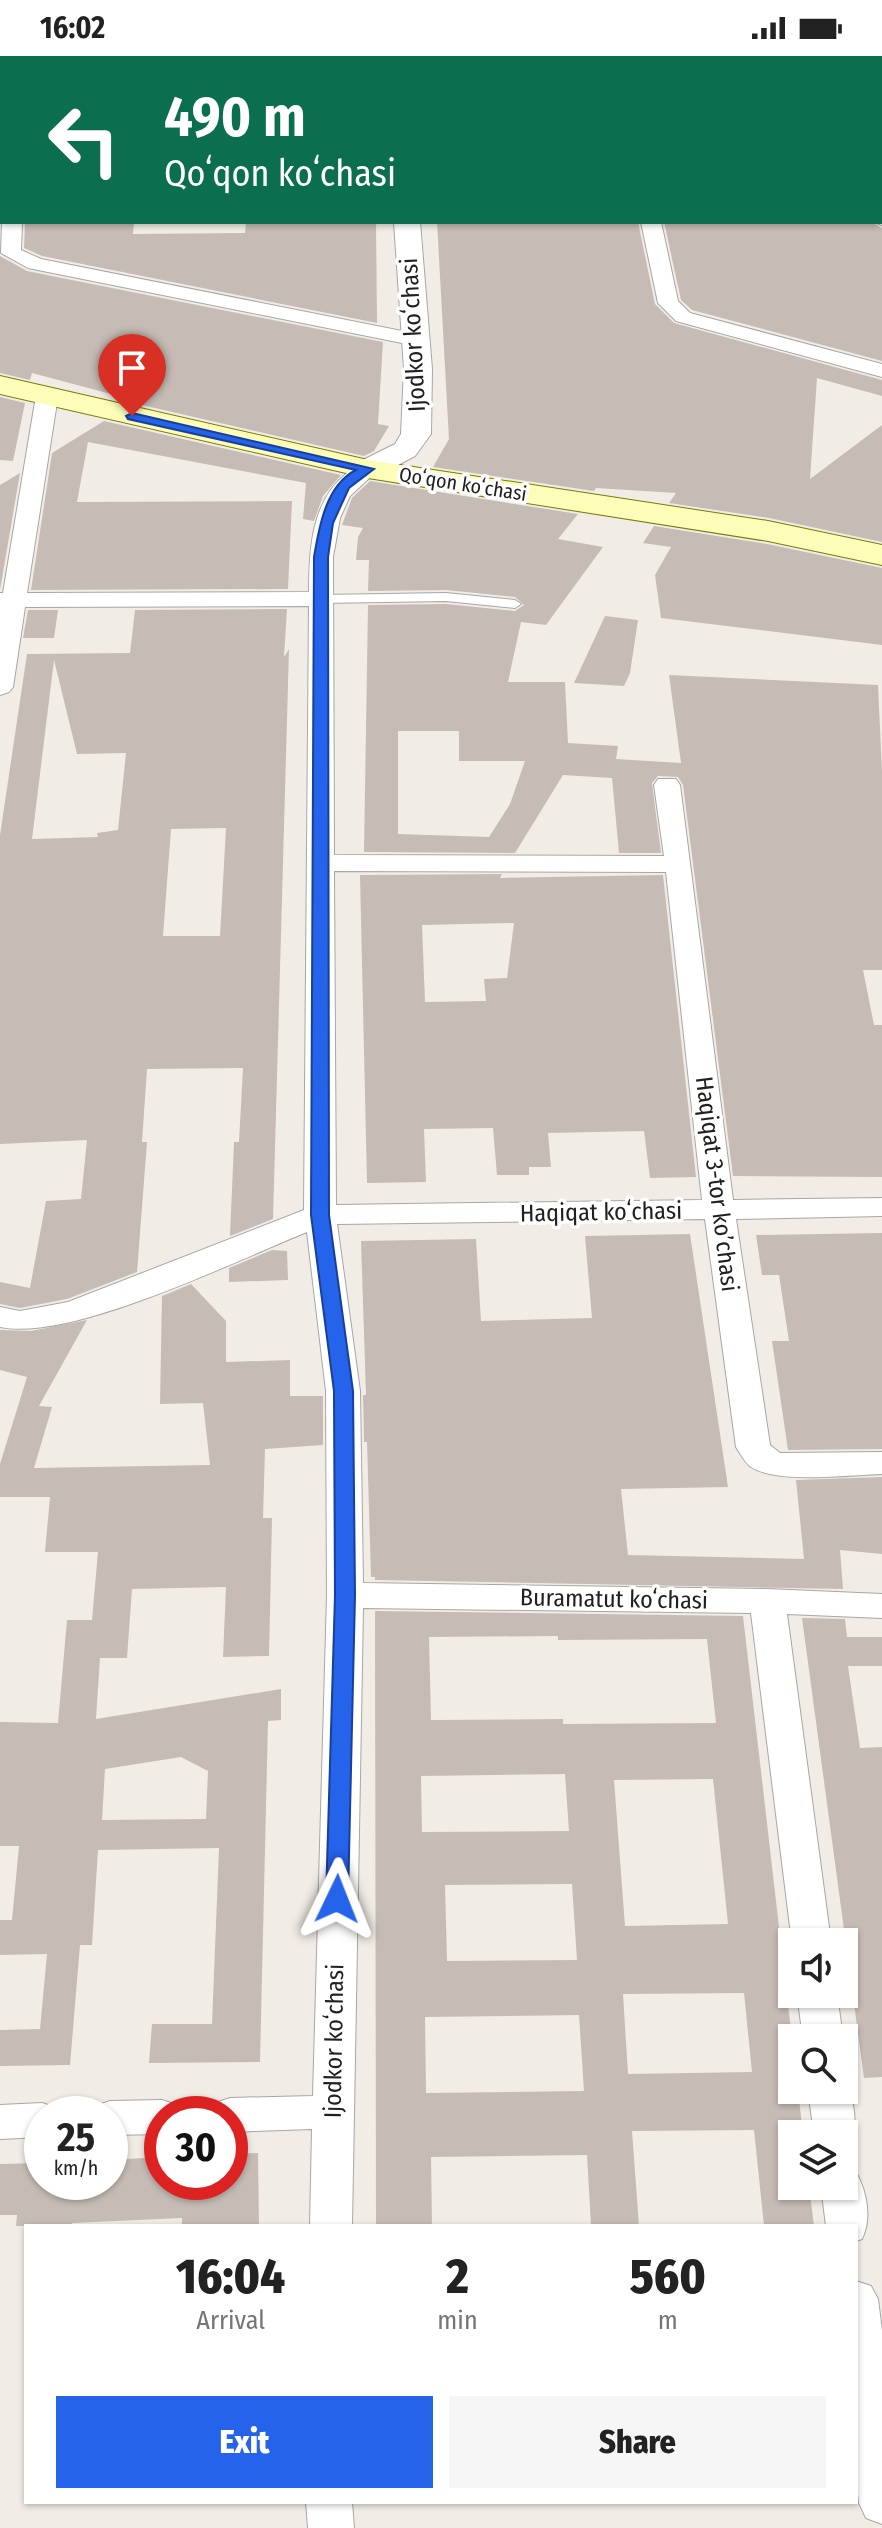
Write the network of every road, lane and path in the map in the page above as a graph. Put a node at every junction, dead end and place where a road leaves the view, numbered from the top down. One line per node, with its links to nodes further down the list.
1 (12, 224): 4 (street)
2 (407, 224): 4 (street, Ijodkor koʻchasi)
3 (651, 224): 5 (street)
4 (417, 340): 8 (street, Ijodkor koʻchasi)
5 (882, 371)
6 (0, 385): 7 (main road, Qoʻqon koʻchasi)
7 (47, 396): 8 (main road, Qoʻqon koʻchasi); 11 (street)
8 (368, 469): 9 (main road, Qoʻqon koʻchasi); 10 (street, Ijodkor koʻchasi)
9 (882, 555)
10 (321, 599): 11 (street); 12 (lane); 15 (street, Ijodkor koʻchasi)
11 (7, 600): 13 (street)
12 (515, 604)
13 (0, 687)
14 (667, 785): 16 (street, Haqiqat 3-tor koʼchasi)
15 (319, 863): 16 (street); 19 (street, Ijodkor koʻchasi)
16 (679, 864): 18 (street, Haqiqat 3-tor koʼchasi)
17 (882, 1207): 18 (street, Haqiqat koʻchasi)
18 (719, 1210): 19 (street, Haqiqat koʻchasi); 21 (street, Haqiqat 3-tor koʼchasi)
19 (320, 1215): 20 (street); 22 (street, Ijodkor koʻchasi)
20 (0, 1317)
21 (882, 1463)
22 (345, 1595): 23 (street, Buramatut koʻchasi); 26 (street, Ijodkor koʻchasi)
23 (767, 1601): 24 (street, Buramatut koʻchasi); 25 (street)
24 (882, 1606)
25 (809, 1928)
26 (332, 2112): 27 (street); 31 (street, Ijodkor koʻchasi)
27 (248, 2114)
28 (24, 2121): 29 (street)
29 (0, 2122)
30 (844, 2200): 32 (street)
31 (331, 2224)
32 (847, 2224)
33 (858, 2315): 34 (street)
34 (882, 2503)
35 (329, 2504): 36 (street)
36 (331, 2528)

